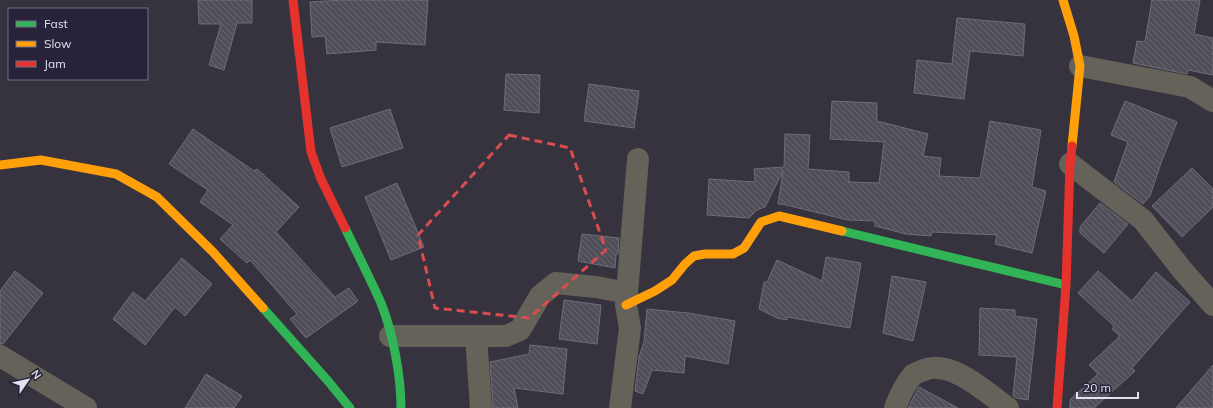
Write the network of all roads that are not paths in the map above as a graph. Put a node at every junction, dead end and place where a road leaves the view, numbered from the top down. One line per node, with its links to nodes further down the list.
1 (1063, 0): 3 (street)
2 (289, 5): 11 (street)
3 (1080, 66): 4 (street); 6 (street)
4 (1213, 101)
5 (638, 159): 9 (street)
6 (1070, 164): 8 (street); 10 (street)
7 (0, 165): 15 (street)
8 (1066, 285): 9 (street); 21 (street)
9 (627, 299): 12 (street); 18 (street)
10 (1213, 305)
11 (390, 336): 12 (street); 16 (street)
12 (476, 336): 17 (street)
13 (0, 356): 14 (street)
14 (86, 408)
15 (350, 408)
16 (401, 408)
17 (481, 408)
18 (620, 408)
19 (895, 408): 20 (street)
20 (1008, 408)
21 (1057, 408)

